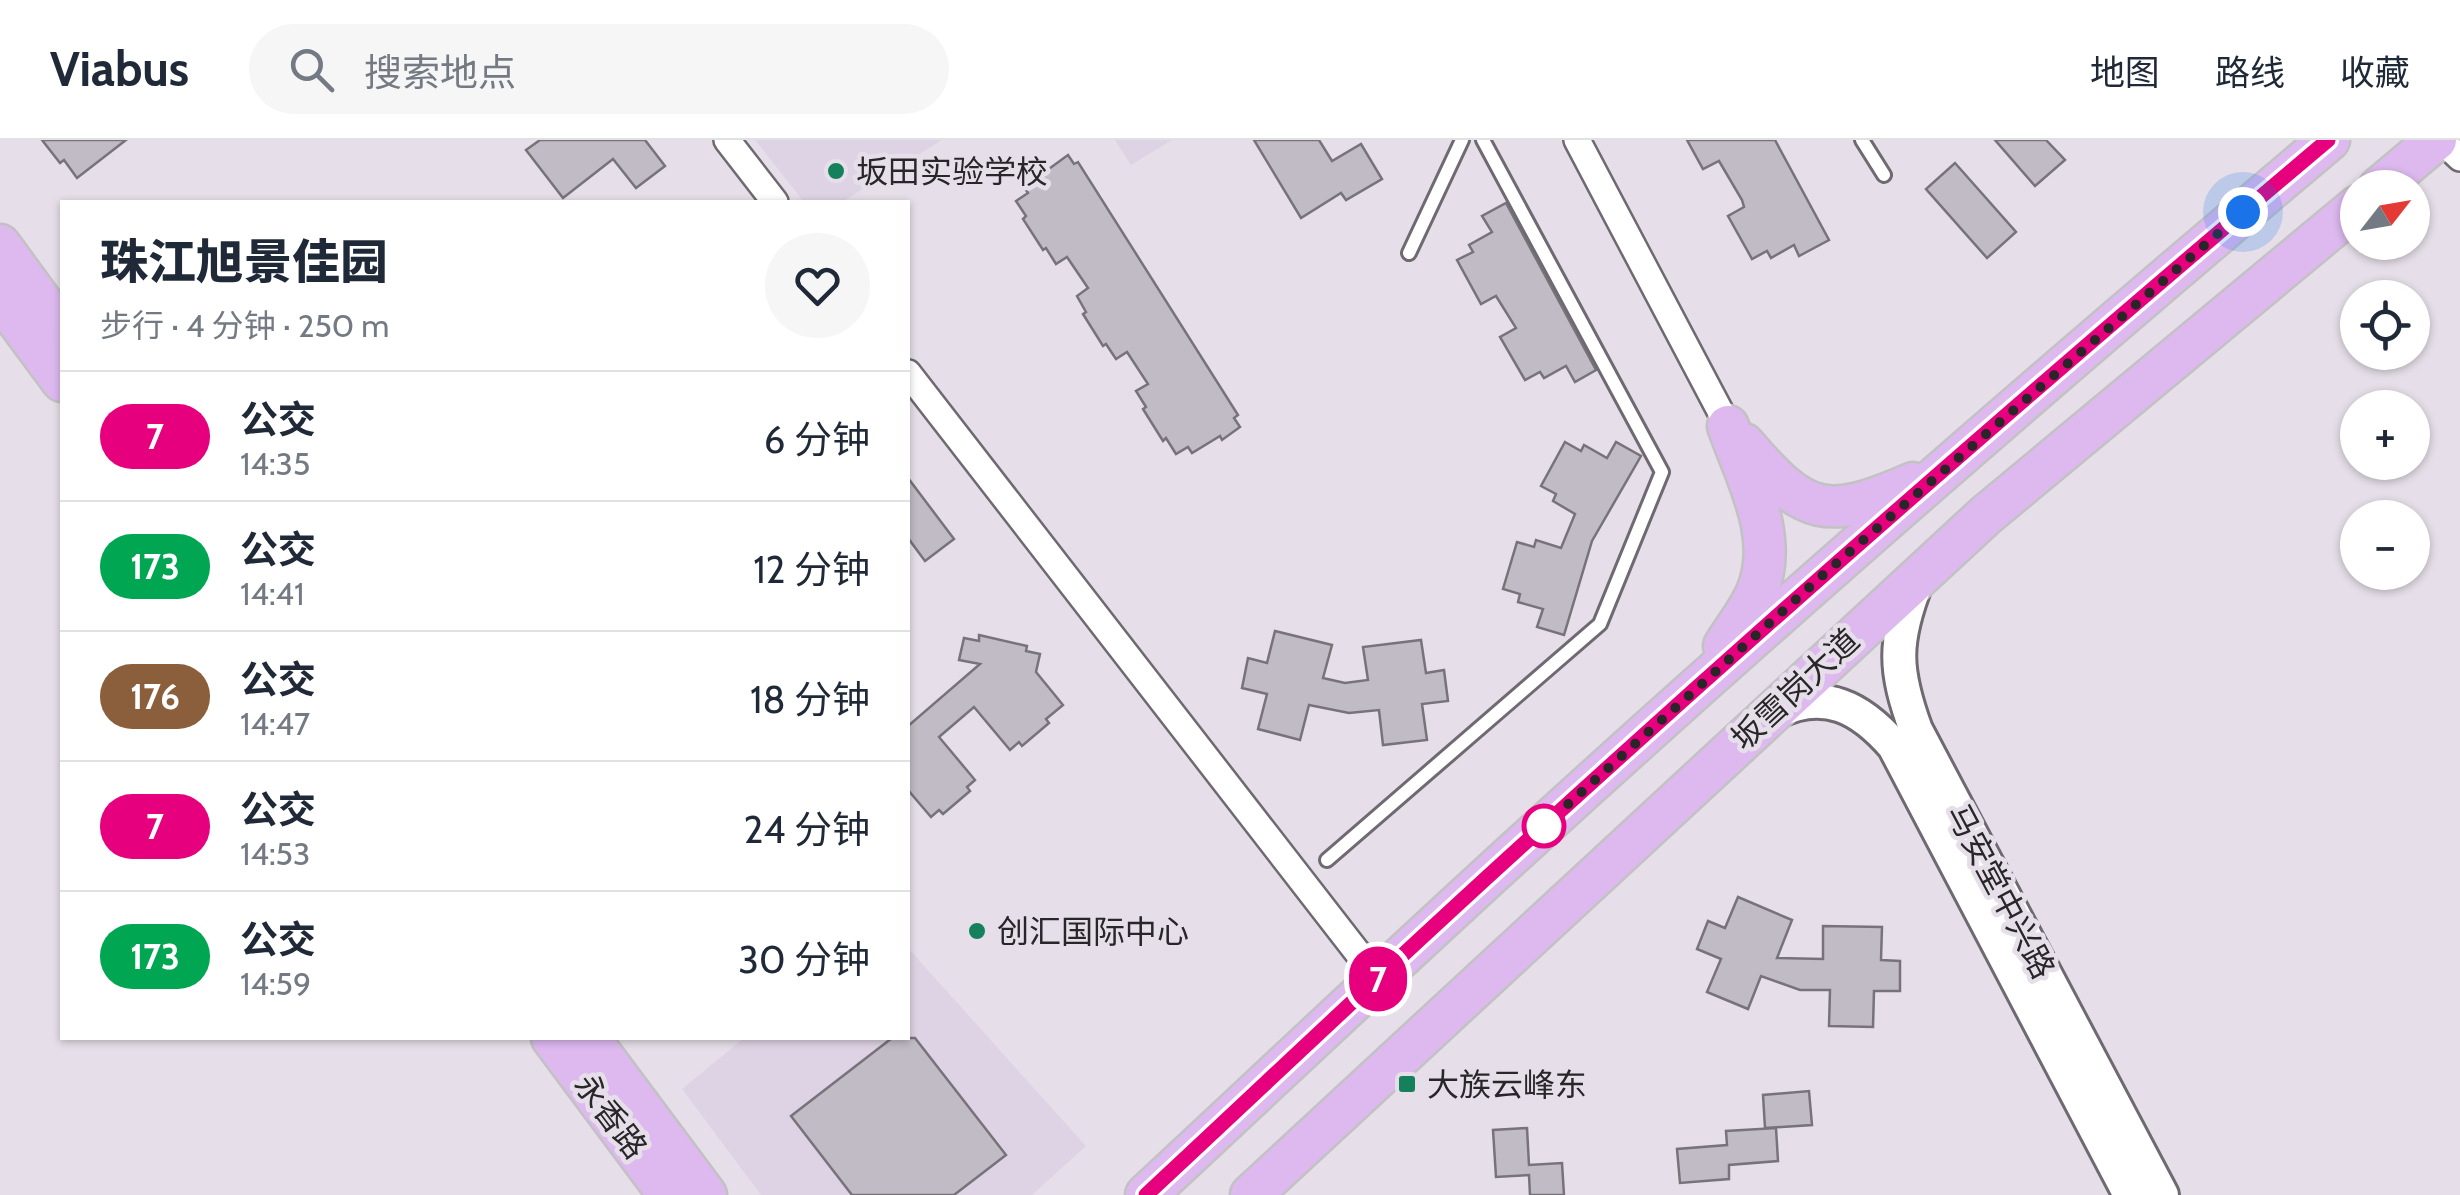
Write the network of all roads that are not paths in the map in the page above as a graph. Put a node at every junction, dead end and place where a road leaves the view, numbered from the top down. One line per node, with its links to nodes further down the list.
1 (726, 140): 11 (street)
2 (1462, 140): 14 (lane)
3 (1483, 140): 24 (lane)
4 (1576, 140): 19 (street)
5 (1862, 140): 10 (lane)
6 (2328, 140): 20 (main road, 坂雪岗大道)
7 (2438, 140): 8 (street); 9 (main road)
8 (2460, 158)
9 (2401, 170)
10 (1884, 175)
11 (773, 200)
12 (2340, 221): 21 (main road, 坂雪岗大道)
13 (0, 246): 16 (main road)
14 (1410, 253)
15 (0, 297): 18 (main road)
16 (60, 327)
17 (910, 376): 25 (street)
18 (60, 378)
19 (1728, 426): 20 (main road); 22 (main road)
20 (1946, 468): 22 (main road, 坂雪岗大道)
21 (1919, 575): 23 (main road, 坂雪岗大道); 33 (street, 马安堂中兴路)
22 (1693, 692): 25 (main road, 坂雪岗大道)
23 (1763, 718): 31 (main road, 坂雪岗大道); 32 (street, 马安堂中兴路)
24 (1328, 860)
25 (1378, 979): 30 (main road, 坂雪岗大道)
26 (553, 1040): 28 (main road, 永香路)
27 (590, 1040): 29 (main road, 永香路)
28 (669, 1195)
29 (706, 1195)
30 (1146, 1195)
31 (1251, 1195)
32 (2130, 1195)
33 (2162, 1195)

